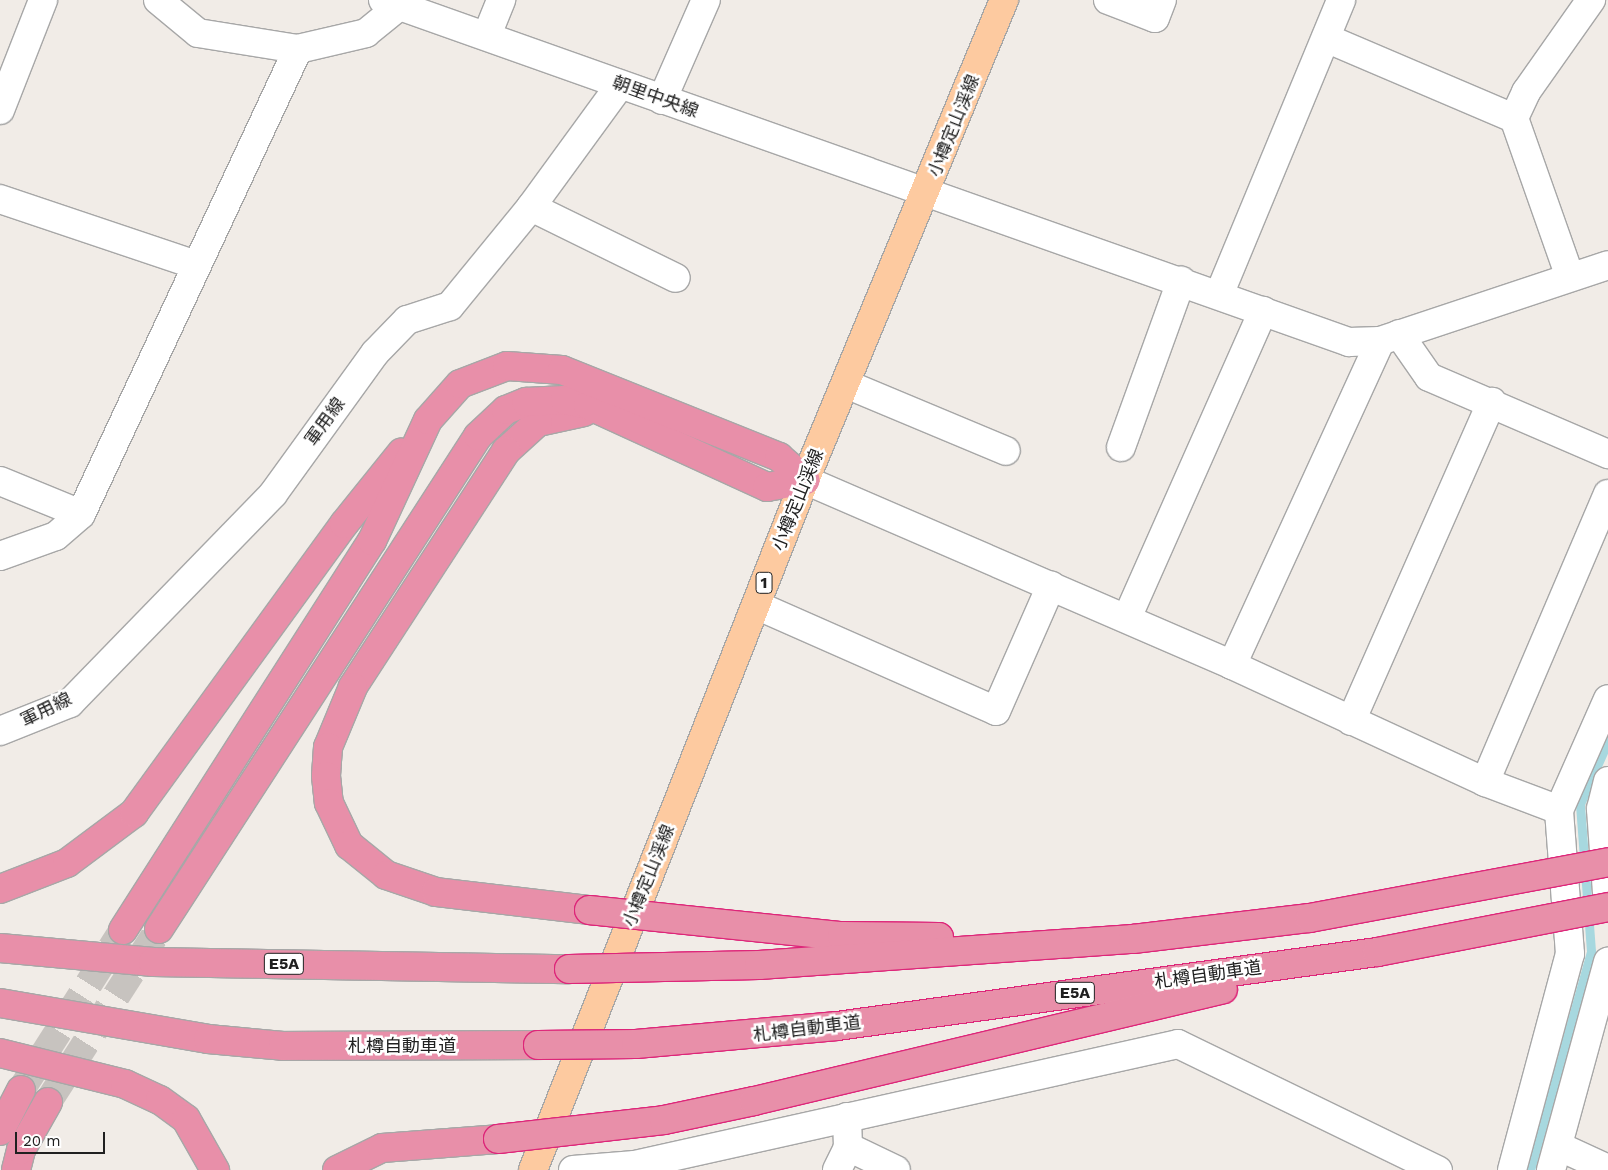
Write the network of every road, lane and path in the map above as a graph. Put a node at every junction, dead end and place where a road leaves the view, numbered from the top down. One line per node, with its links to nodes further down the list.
1 (43, 0): 18 (street)
2 (158, 0): 15 (street)
3 (501, 0): 13 (street)
4 (706, 0): 17 (street)
5 (1004, 0): 20 (main road, 小樽定山渓線 / 1)
6 (1108, 0): 7 (street)
7 (1162, 0)
8 (1341, 0): 14 (street)
9 (1591, 0): 19 (street)
10 (1601, 0): 11 (street)
11 (1608, 3)
12 (391, 4): 13 (street, 朝里中央線); 15 (street)
13 (487, 35): 16 (street, 朝里中央線)
14 (1326, 38): 19 (street); 28 (street)
15 (298, 49): 23 (street)
16 (620, 85): 17 (street, 朝里中央線); 22 (street, 軍用線)
17 (662, 100): 20 (street, 朝里中央線)
18 (0, 110)
19 (1514, 118): 25 (street)
20 (928, 192): 27 (street, 朝里中央線); 31 (main road, 小樽定山渓線 / 1)
21 (0, 198): 23 (street)
22 (531, 207): 26 (street); 49 (street, 軍用線)
23 (196, 265): 41 (street)
24 (1608, 265): 25 (street, 朝里中央線)
25 (1570, 277): 30 (street, 朝里中央線)
26 (676, 278)
27 (1181, 281): 28 (street, 朝里中央線); 35 (street)
28 (1219, 295): 29 (street, 朝里中央線)
29 (1263, 311): 30 (street, 朝里中央線); 45 (street)
30 (1390, 338): 32 (street); 46 (street)
31 (846, 384): 36 (street); 38 (main road, 小樽定山渓線 / 1)
32 (1492, 402): 37 (street); 48 (street)
33 (617, 418): 38 (highway); 56 (highway, bridge); 57 (highway)
34 (428, 420): 38 (highway); 54 (highway); 58 (highway)
35 (1121, 447)
36 (1006, 451)
37 (1608, 454)
38 (805, 480): 43 (street); 44 (main road, 小樽定山渓線 / 1)
39 (0, 481): 41 (street)
40 (1608, 494): 51 (street)
41 (81, 514): 42 (street)
42 (0, 556)
43 (1051, 586): 44 (street); 45 (street)
44 (756, 605): 74 (main road, 小樽定山渓線 / 1)
45 (1127, 618): 46 (street)
46 (1232, 665): 48 (street)
47 (1608, 699): 52 (street)
48 (1352, 721): 51 (street)
49 (0, 731)
50 (1608, 781): 55 (street)
51 (1485, 782): 52 (street)
52 (1559, 810): 78 (street)
53 (1608, 862): 56 (highway, E5A, bridge)
54 (0, 889)
55 (1608, 907): 60 (highway, 札樽自動車道 / E5A, bridge)
56 (1310, 918): 59 (highway, E5A, bridge)
57 (159, 929)
58 (123, 930)
59 (0, 948)
60 (1377, 952): 62 (highway, 札樽自動車道 / E5A, bridge); 73 (highway, bridge)
61 (1606, 977): 69 (street)
62 (0, 1003)
63 (0, 1053): 72 (highway)
64 (21, 1090): 67 (highway)
65 (48, 1102): 71 (highway)
66 (847, 1117): 68 (street); 75 (street); 77 (street)
67 (0, 1131)
68 (843, 1158): 76 (street)
69 (1554, 1158): 70 (street)
70 (1608, 1169)
71 (16, 1170)
72 (215, 1170)
73 (337, 1170)
74 (533, 1170)
75 (572, 1170)
76 (896, 1170)
77 (1438, 1170)
78 (1512, 1170)

